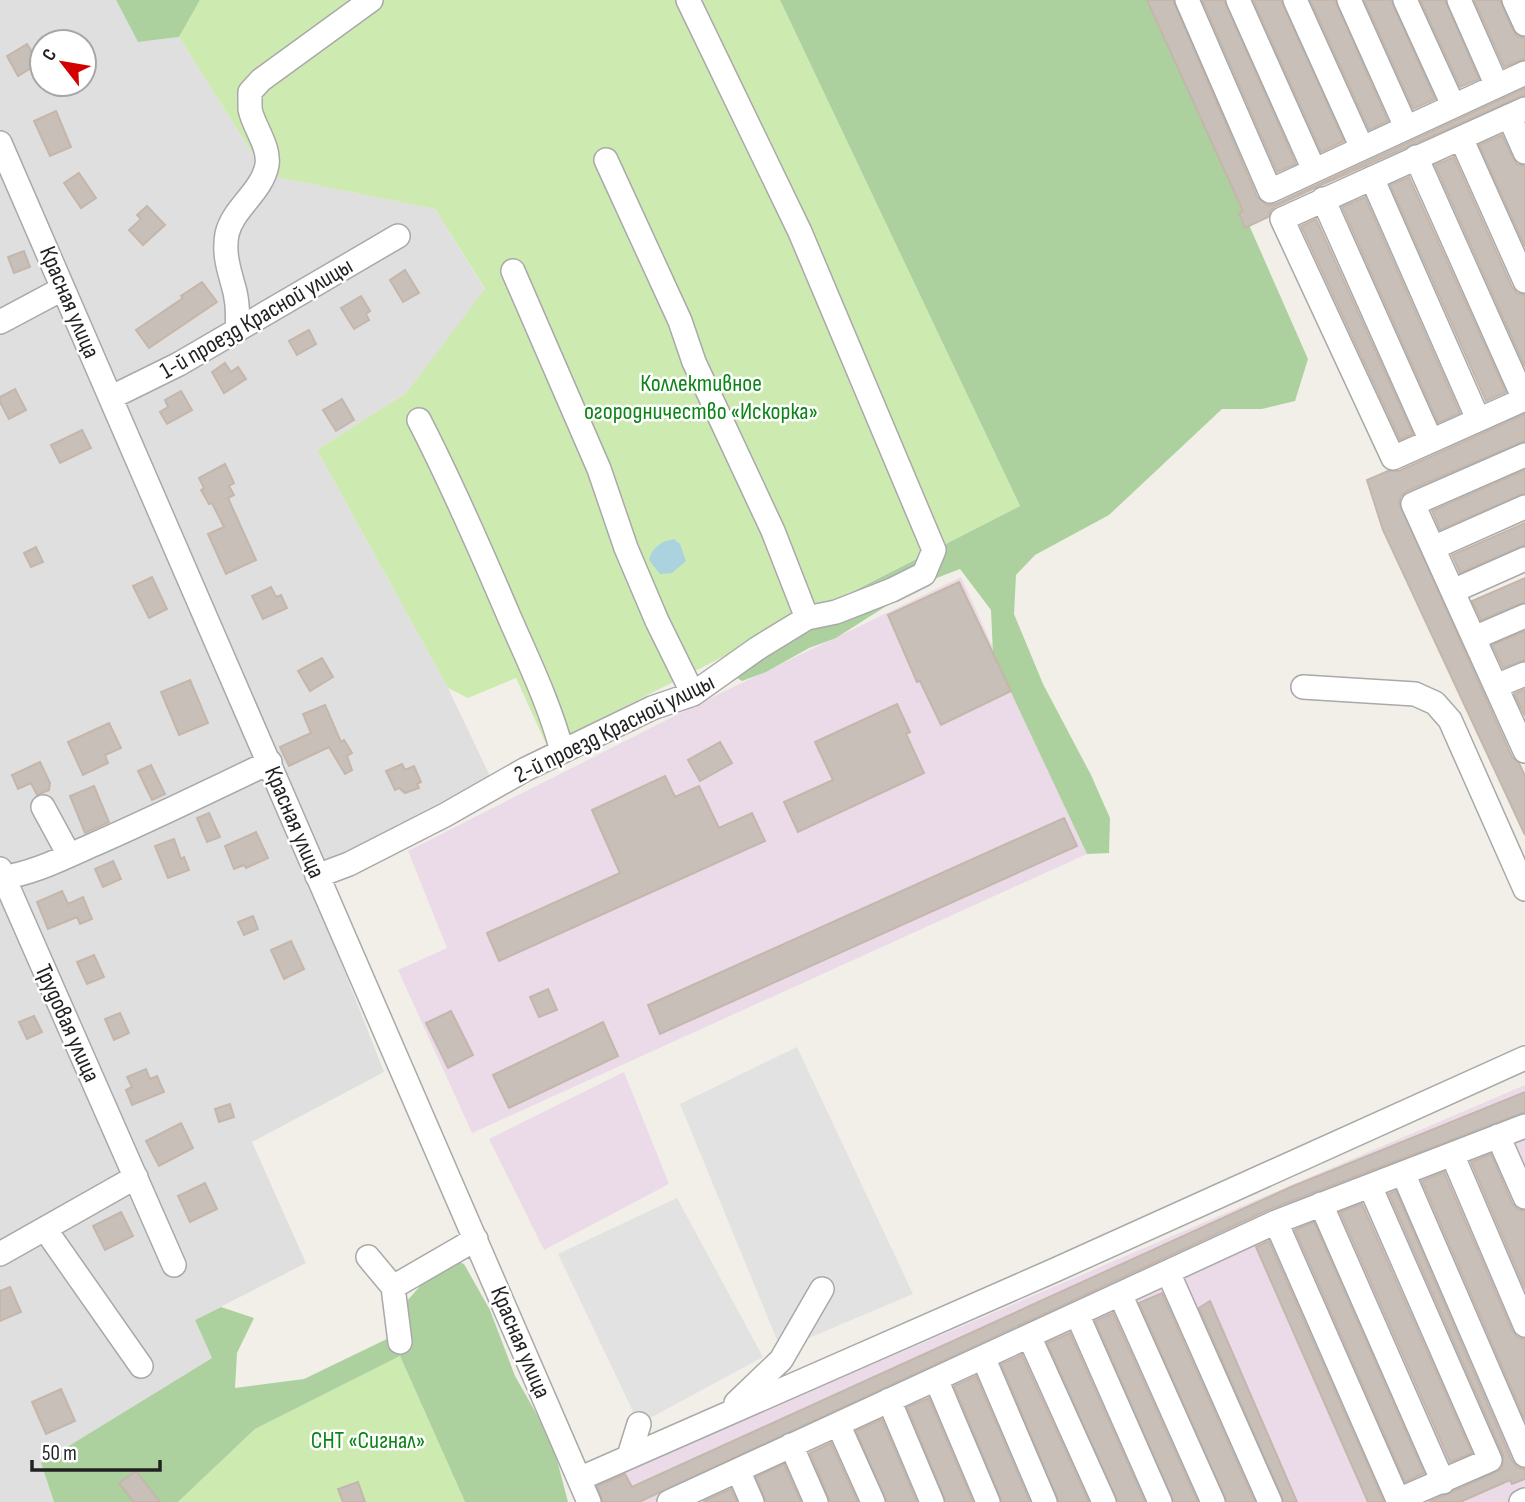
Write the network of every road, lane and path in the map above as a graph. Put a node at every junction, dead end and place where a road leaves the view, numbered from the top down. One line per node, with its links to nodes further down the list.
1 (371, 0): 30 (street)
2 (688, 0): 42 (street, 2-й проезд Красной улицы)
3 (1186, 0): 22 (street)
4 (1238, 0): 22 (street)
5 (1295, 0): 18 (street)
6 (1349, 0): 15 (street)
7 (1405, 0): 13 (street)
8 (1459, 0): 12 (street)
9 (1514, 0): 10 (street)
10 (1525, 24)
11 (1525, 73): 12 (street)
12 (1497, 86): 13 (street)
13 (1453, 105): 15 (street)
14 (1517, 113): 16 (street); 19 (street)
15 (1406, 127): 18 (street)
16 (1461, 138): 20 (street); 27 (street)
17 (0, 143): 28 (street, Красная улица)
18 (1362, 148): 22 (street)
19 (1525, 152)
20 (1416, 157): 23 (street); 32 (street)
21 (607, 160): 42 (street)
22 (1314, 170)
23 (1372, 178): 24 (street); 33 (street)
24 (1323, 200): 35 (street); 35 (street)
25 (398, 236): 30 (street, 1-й проезд Красной улицы)
26 (513, 271): 47 (street)
27 (1525, 281)
28 (62, 289): 29 (street); 31 (street, Красная улица)
29 (0, 322)
30 (237, 329): 31 (street, 1-й проезд Красной улицы)
31 (111, 397): 51 (street, Красная улица)
32 (1524, 399): 33 (street)
33 (1478, 419): 35 (street)
34 (419, 420): 49 (street)
35 (1431, 441)
36 (1525, 455): 38 (street)
37 (1525, 508): 38 (street)
38 (1433, 548): 40 (street)
39 (1525, 559): 40 (street)
40 (1452, 591): 43 (street)
41 (1525, 616): 43 (street)
42 (807, 618): 47 (street, 2-й проезд Красной улицы)
43 (1474, 638): 45 (street)
44 (1525, 674): 45 (street)
45 (1496, 686): 48 (street)
46 (1303, 687): 56 (street)
47 (693, 694): 49 (street, 2-й проезд Красной улицы)
48 (1520, 727): 50 (street)
49 (562, 751): 55 (street, 2-й проезд Красной улицы)
50 (1525, 751)
51 (270, 762): 53 (street); 55 (street, Красная улица)
52 (43, 807): 53 (street)
53 (69, 855): 54 (street)
54 (1, 875): 62 (street, Трудовая улица)
55 (317, 876): 68 (street, Красная улица)
56 (1525, 889)
57 (1525, 1058): 84 (street)
58 (1525, 1126): 59 (street)
59 (1498, 1136): 60 (street); 64 (street)
60 (1452, 1154): 61 (street); 77 (street)
61 (1404, 1172): 63 (street); 88 (street)
62 (136, 1177): 67 (street); 71 (street, Трудовая улица)
63 (1370, 1185): 65 (street); 92 (street)
64 (1525, 1197)
65 (1321, 1205): 66 (street); 92 (street)
66 (1276, 1222): 72 (street); 92 (street)
67 (45, 1229): 69 (street); 81 (street)
68 (476, 1239): 73 (street); 91 (street, Красная улица)
69 (0, 1254)
70 (368, 1257): 73 (street)
71 (174, 1265)
72 (1168, 1272): 75 (street); 104 (street)
73 (393, 1287): 79 (street)
74 (822, 1289): 84 (street)
75 (1120, 1294): 76 (street); 103 (street)
76 (1077, 1314): 78 (street); 102 (street)
77 (1525, 1325)
78 (1029, 1336): 80 (street); 101 (street)
79 (400, 1342)
80 (983, 1357): 82 (street); 100 (street)
81 (141, 1366)
82 (936, 1379): 83 (street); 99 (street)
83 (889, 1400): 86 (street); 98 (street)
84 (721, 1416): 89 (street)
85 (639, 1424): 89 (street)
86 (838, 1424): 87 (street); 97 (street)
87 (791, 1446): 90 (street); 96 (street)
88 (1525, 1455)
89 (629, 1456): 91 (street)
90 (738, 1470): 93 (street); 95 (street)
91 (581, 1478): 94 (street, Красная улица)
92 (1443, 1482)
93 (684, 1499)
94 (589, 1502)
95 (752, 1502)
96 (816, 1502)
97 (873, 1502)
98 (932, 1502)
99 (988, 1502)
100 (1045, 1502)
101 (1104, 1502)
102 (1160, 1502)
103 (1213, 1502)
104 (1270, 1502)

